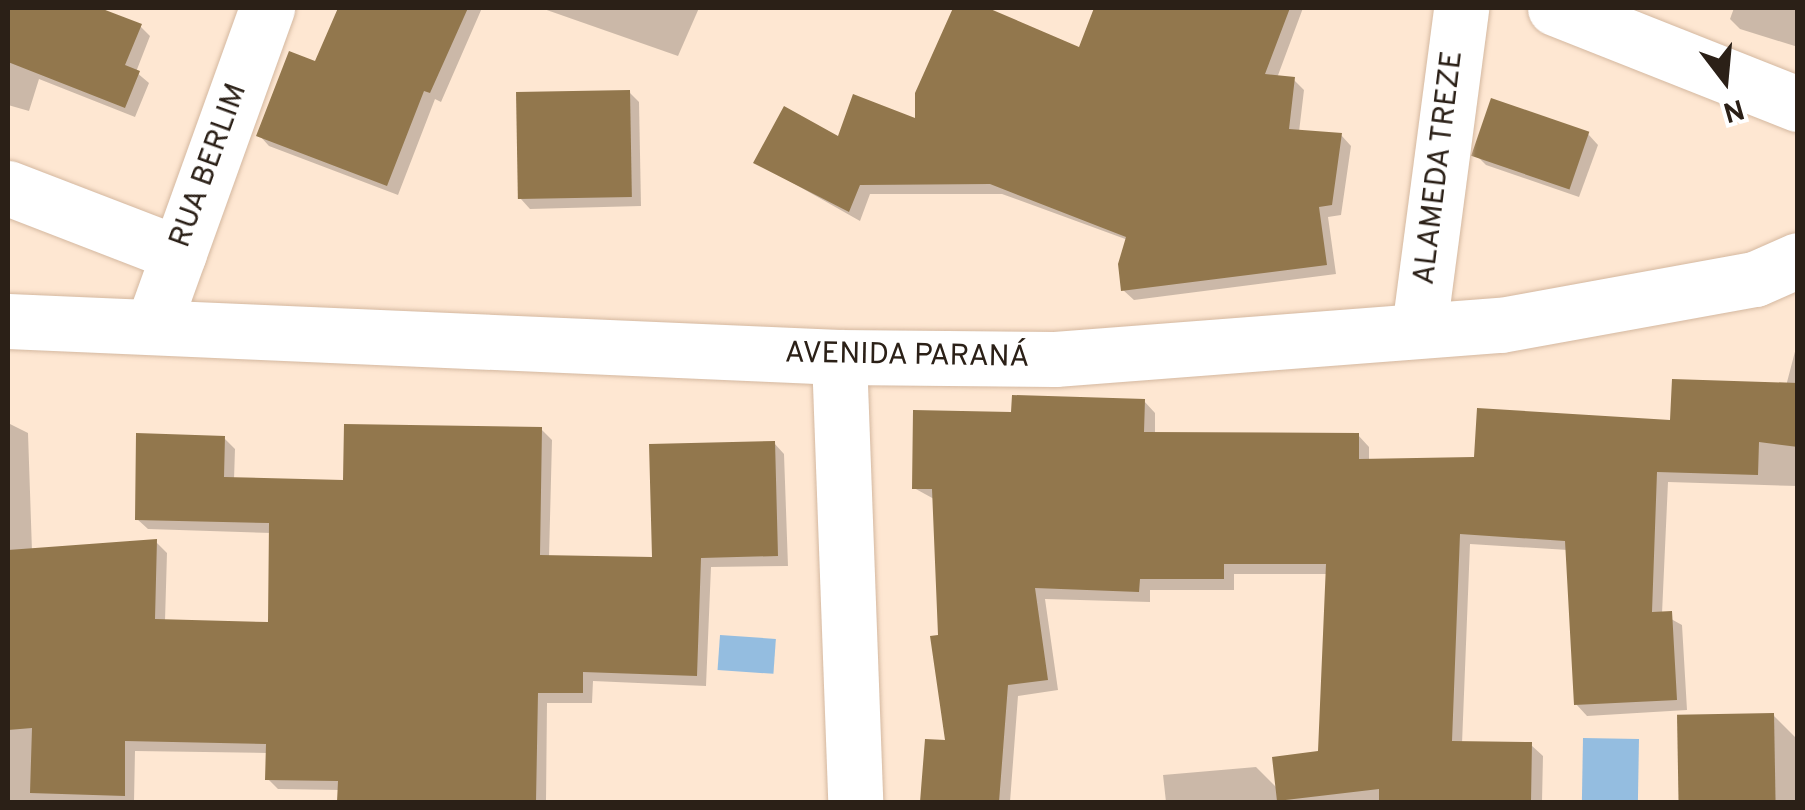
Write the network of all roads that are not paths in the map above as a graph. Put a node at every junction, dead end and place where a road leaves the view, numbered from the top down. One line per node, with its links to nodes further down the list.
1 (267, 8): 6 (street, RUA BERLIM)
2 (1461, 8): 10 (street, ALAMEDA TREZE)
3 (1556, 8): 4 (street)
4 (1798, 104)
5 (8, 188): 6 (street)
6 (179, 254): 9 (street, RUA BERLIM)
7 (1798, 260): 10 (street, AVENIDA PARANÁ)
8 (8, 321): 9 (street, AVENIDA PARANÁ)
9 (154, 325): 11 (street, AVENIDA PARANÁ)
10 (1419, 329): 11 (street, AVENIDA PARANÁ)
11 (839, 358): 12 (street)
12 (856, 802)

